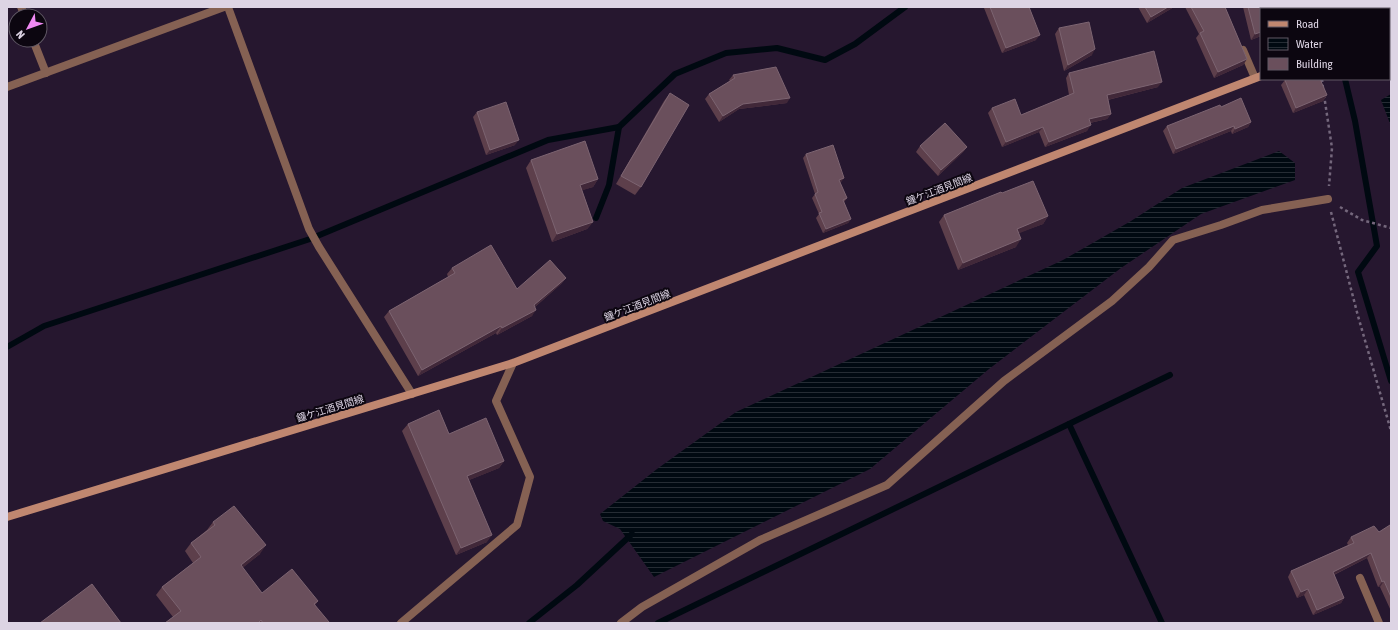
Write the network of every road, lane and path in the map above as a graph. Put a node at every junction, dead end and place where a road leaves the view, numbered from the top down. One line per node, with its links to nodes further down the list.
1 (224, 7): 5 (street)
2 (228, 7): 12 (street)
3 (1240, 42): 6 (street)
4 (36, 48): 5 (street)
5 (46, 73): 8 (street)
6 (1258, 77): 11 (main road, 鐘ケ江酒見間線)
7 (1322, 80): 9 (path)
8 (7, 87)
9 (1328, 199): 10 (path); 13 (path); 17 (street)
10 (1391, 228)
11 (513, 363): 12 (main road, 鐘ケ江酒見間線); 16 (street)
12 (412, 394): 14 (main road, 鐘ケ江酒見間線)
13 (1391, 431)
14 (7, 517)
15 (1360, 578): 18 (street)
16 (401, 623)
17 (621, 623)
18 (1379, 623)

